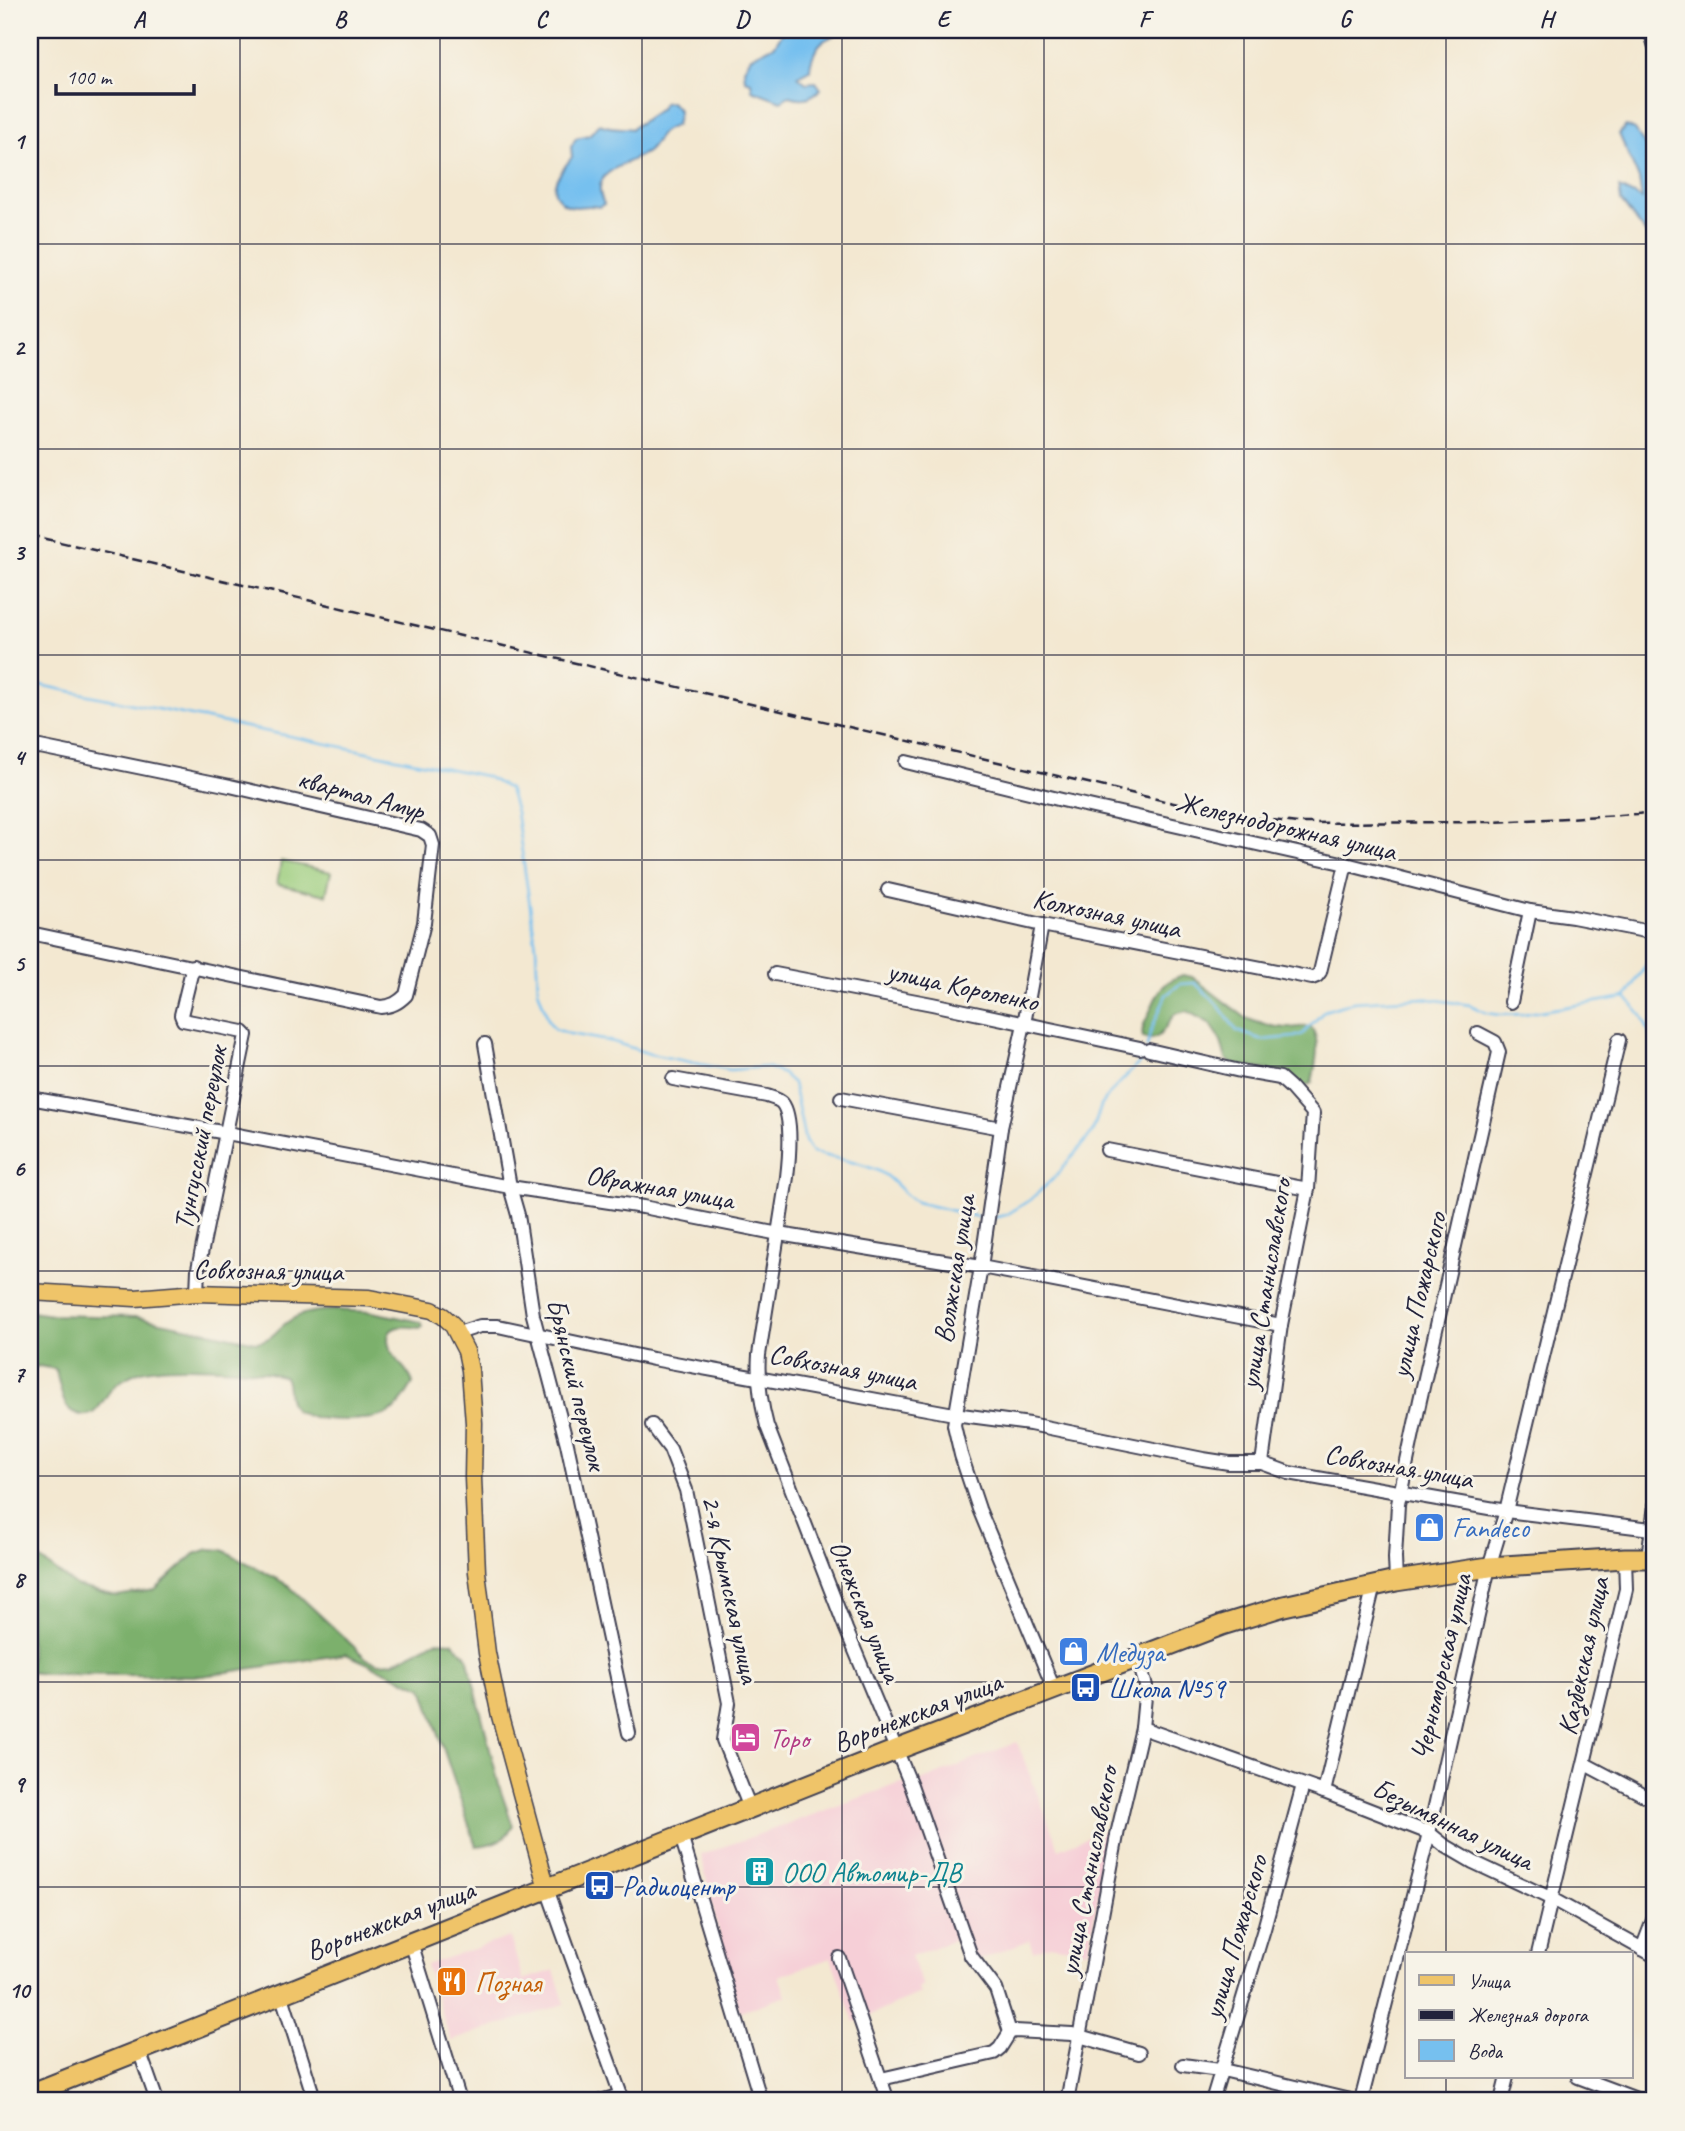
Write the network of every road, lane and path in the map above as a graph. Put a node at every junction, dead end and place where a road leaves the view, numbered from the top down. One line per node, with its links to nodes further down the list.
1 (1650, 30): 2 (street)
2 (1655, 47)
3 (30, 748): 11 (street, квартал Амур)
4 (906, 762): 5 (street, Железнодорожная улица)
5 (1346, 864): 7 (street, Железнодорожная улица); 8 (street, Колхозная улица)
6 (888, 890): 8 (street, Колхозная улица)
7 (1530, 911): 10 (street, Железнодорожная улица); 13 (street)
8 (1042, 925): 14 (street, Волжская улица)
9 (30, 933): 11 (street, квартал Амур)
10 (1655, 933)
11 (193, 966): 23 (street, Тунгусский переулок)
12 (775, 974): 14 (street, улица Короленко)
13 (1511, 1002)
14 (1024, 1024): 21 (street, улица Короленко); 22 (street, Волжская улица)
15 (1478, 1033): 38 (street, улица Пожарского)
16 (1619, 1040): 40 (street, Черноморская улица)
17 (485, 1044): 25 (street, Брянский переулок)
18 (673, 1079): 27 (street, Онежская улица)
19 (30, 1098): 23 (street, Овражная улица)
20 (841, 1098): 22 (street)
21 (1313, 1113): 26 (street, улица Станиславского)
22 (1001, 1128): 28 (street, Волжская улица)
23 (227, 1133): 25 (street, Овражная улица); 30 (street, Тунгусский переулок)
24 (1107, 1150): 26 (street)
25 (510, 1187): 27 (street, Овражная улица); 33 (street, Брянский переулок)
26 (1308, 1189): 31 (street, улица Станиславского)
27 (779, 1234): 28 (street, Овражная улица); 34 (street, Онежская улица)
28 (981, 1267): 31 (street, Овражная улица); 35 (street, Волжская улица)
29 (30, 1292): 30 (main road, Совхозная улица)
30 (197, 1293): 32 (main road, Совхозная улица)
31 (1281, 1325): 37 (street, улица Станиславского)
32 (458, 1333): 33 (street, Совхозная улица); 59 (main road)
33 (537, 1336): 34 (street, Совхозная улица); 50 (street, Брянский переулок)
34 (759, 1378): 35 (street, Совхозная улица); 51 (street, Онежская улица)
35 (954, 1414): 37 (street, Совхозная улица); 48 (street, Волжская улица)
36 (652, 1425): 56 (street, 2-я Крымская улица)
37 (1262, 1463): 38 (street, Совхозная улица)
38 (1400, 1493): 40 (street, Совхозная улица); 45 (street, улица Пожарского)
39 (1655, 1505): 41 (street, Казбекская улица)
40 (1506, 1511): 41 (street, Совхозная улица); 44 (street, Черноморская улица)
41 (1651, 1529): 43 (street, Казбекская улица)
42 (1625, 1558): 43 (highway, Воронежская улица); 44 (highway, Воронежская улица); 52 (street, Казбекская улица)
43 (1651, 1558)
44 (1489, 1567): 45 (highway, Воронежская улица); 57 (street, Черноморская улица)
45 (1396, 1581): 46 (highway, Воронежская улица)
46 (1374, 1585): 47 (highway, Воронежская улица); 54 (street)
47 (1137, 1656): 48 (highway, Воронежская улица); 49 (street, улица Станиславского)
48 (1054, 1689): 51 (highway, Воронежская улица)
49 (1142, 1728): 53 (street, Безымянная улица); 69 (street, улица Станиславского)
50 (629, 1733)
51 (896, 1750): 56 (highway, Воронежская улица); 68 (street, Онежская улица)
52 (1585, 1763): 55 (street, Казбекская улица); 60 (street, Казбекская улица)
53 (1303, 1785): 54 (street, Безымянная улица); 73 (street, улица Пожарского)
54 (1324, 1792): 57 (street, Безымянная улица)
55 (1655, 1801)
56 (750, 1808): 58 (highway, Воронежская улица)
57 (1429, 1833): 60 (street, Безымянная улица); 88 (street, Черноморская улица)
58 (681, 1836): 59 (highway, Воронежская улица); 84 (street)
59 (547, 1889): 62 (highway, Воронежская улица); 79 (street)
60 (1552, 1899): 63 (street, Безымянная улица); 64 (street, Казбекская улица)
61 (1655, 1915): 63 (street)
62 (411, 1942): 67 (highway, Воронежская улица); 82 (street)
63 (1642, 1949): 65 (street, Безымянная улица)
64 (1539, 1952)
65 (1655, 1956)
66 (839, 1958): 76 (street)
67 (281, 1993): 70 (highway, Воронежская улица); 81 (street)
68 (1010, 2032): 69 (street); 76 (street)
69 (1080, 2036): 71 (street); 78 (street, улица Станиславского)
70 (139, 2050): 77 (highway, Воронежская улица); 80 (street)
71 (1139, 2053)
72 (1183, 2065): 73 (street)
73 (1220, 2071): 86 (street, улица Пожарского); 87 (street)
74 (1507, 2078): 89 (street)
75 (1581, 2078): 90 (street)
76 (881, 2079): 85 (street)
77 (32, 2096)
78 (1068, 2096)
79 (622, 2098): 83 (street)
80 (157, 2101)
81 (315, 2101)
82 (460, 2101)
83 (601, 2101)
84 (761, 2101)
85 (888, 2101)
86 (1212, 2101)
87 (1354, 2101)
88 (1361, 2101)
89 (1502, 2101)
90 (1642, 2101)

